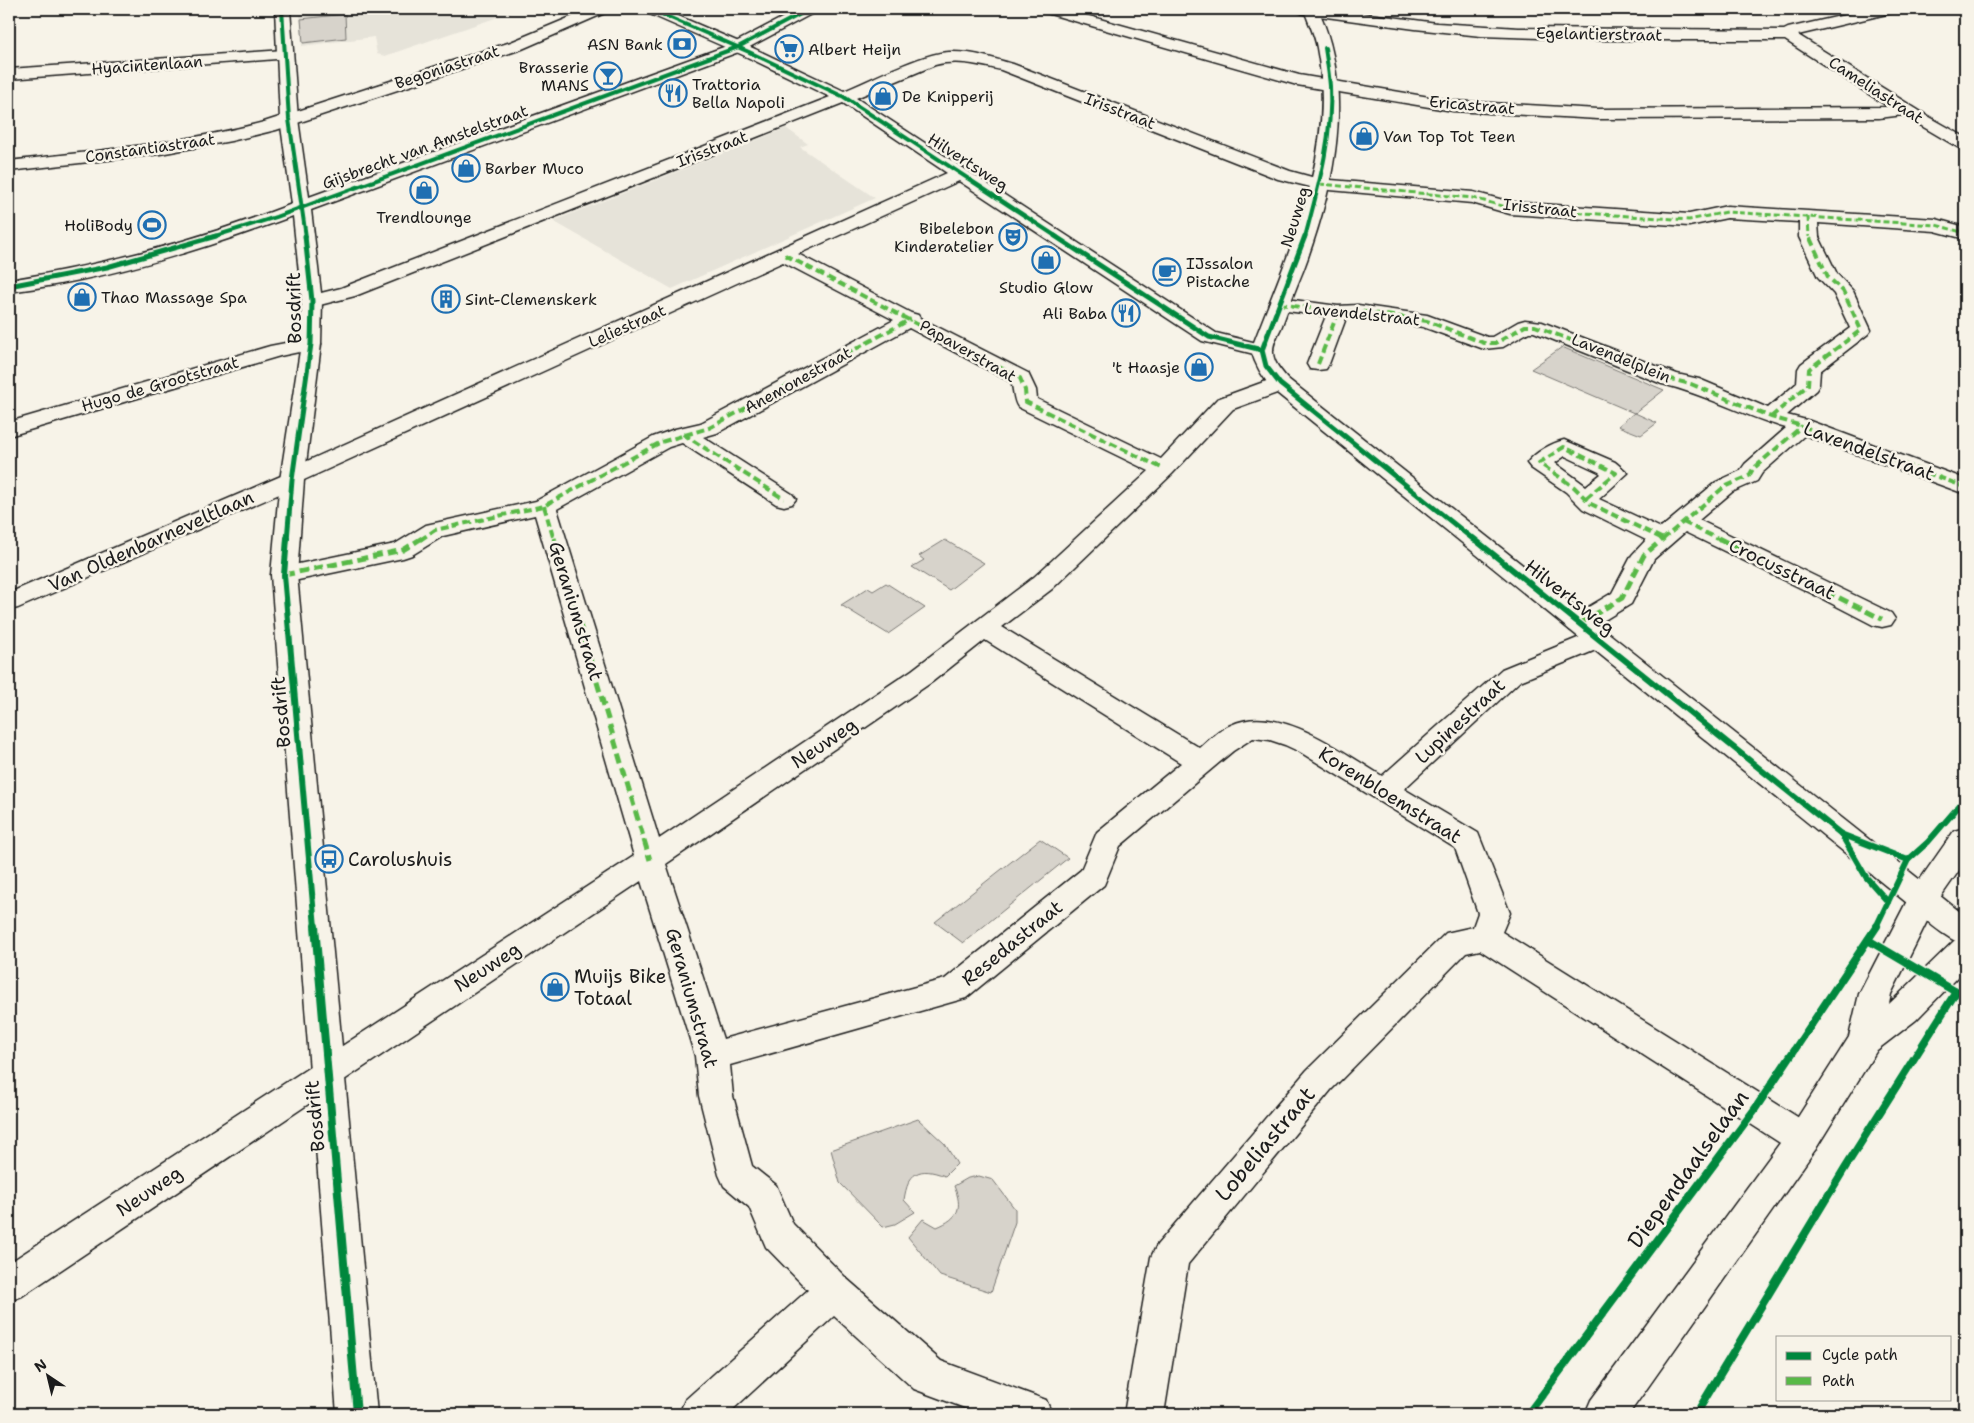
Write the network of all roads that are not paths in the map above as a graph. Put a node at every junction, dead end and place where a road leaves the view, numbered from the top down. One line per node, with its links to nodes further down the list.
1 (282, 9): 12 (street, Bosdrift)
2 (602, 9): 17 (street, Begoniastraat)
3 (650, 9): 11 (street, Hilvertsweg)
4 (810, 9): 11 (street, Gijsbrecht van Amstelstraat)
5 (1048, 9): 14 (street, Ericastraat)
6 (1309, 9): 10 (street, Egelantierstraat); 14 (street, Neuweg)
7 (1890, 9): 9 (street, Egelantierstraat)
8 (1798, 16): 9 (street)
9 (1815, 25): 10 (street, Egelantierstraat)
10 (1788, 35): 16 (street, Cameliastraat)
11 (738, 47): 15 (street, Hilvertsweg); 22 (street, Gijsbrecht van Amstelstraat)
12 (284, 56): 13 (street, Hyacintenlaan); 17 (street, Bosdrift)
13 (9, 74)
14 (1330, 87): 16 (street, Ericastraat); 21 (street, Neuweg)
15 (844, 97): 20 (street, Hilvertsweg); 21 (street, Irisstraat); 27 (street, Irisstraat)
16 (1907, 110): 18 (street, Cameliastraat)
17 (289, 119): 19 (street, Constantiastraat); 22 (street, Bosdrift)
18 (1965, 144)
19 (9, 166)
20 (960, 174): 25 (street, Leliestraat); 33 (street, Hilvertsweg)
21 (1319, 184): 23 (street, Irisstraat); 28 (street, Neuweg)
22 (302, 207): 26 (street, Gijsbrecht van Amstelstraat); 27 (street, Bosdrift)
23 (1808, 218): 24 (street, Irisstraat); 36 (street)
24 (1965, 233)
25 (785, 254): 30 (street, Papaverstraat); 41 (street, Leliestraat)
26 (9, 286)
27 (312, 301): 32 (street, Bosdrift)
28 (1279, 304): 29 (street, Lavendelstraat); 33 (street, Neuweg)
29 (1338, 312): 31 (street, Lavendelstraat); 34 (street)
30 (911, 319): 39 (street, Anemonestraat); 40 (street, Papaverstraat)
31 (1472, 338): 36 (street, Lavendelplein)
32 (311, 344): 38 (street, Hugo de Grootstraat); 41 (street, Bosdrift)
33 (1262, 350): 35 (street)
34 (1318, 364)
35 (1280, 384): 40 (street, Neuweg); 52 (street, Hilvertsweg)
36 (1772, 416): 37 (street, Lavendelstraat)
37 (1802, 426): 42 (street, Lavendelstraat); 46 (street, Lupinestraat)
38 (9, 429)
39 (683, 434): 44 (street); 45 (street, Anemonestraat)
40 (1164, 469): 51 (street, Neuweg)
41 (293, 478): 48 (street, Bosdrift); 49 (street, Van Oldenbarneveltlaan)
42 (1965, 487)
43 (1586, 498): 43 (street); 47 (street)
44 (784, 499)
45 (544, 506): 48 (street, Anemonestraat); 56 (street, Geraniumstraat)
46 (1683, 522): 47 (street, Lupinestraat); 50 (street, Crocusstraat)
47 (1663, 539): 52 (street, Lupinestraat)
48 (284, 575): 63 (street, Bosdrift)
49 (9, 602)
50 (1882, 619)
51 (986, 629): 53 (street); 56 (street, Neuweg)
52 (1589, 632): 54 (street, Lupinestraat); 57 (street, Hilvertsweg)
53 (1201, 762): 54 (street, Korenbloemstraat); 62 (street, Resedastraat)
54 (1384, 791): 59 (street, Korenbloemstraat)
55 (1965, 839): 57 (street)
56 (650, 860): 62 (street, Geraniumstraat); 63 (street, Neuweg)
57 (1923, 899): 58 (street, Hilvertsweg); 61 (street)
58 (1965, 933)
59 (1484, 937): 64 (street); 70 (street, Lobeliastraat)
60 (1965, 950): 61 (street)
61 (1865, 1040): 64 (street)
62 (712, 1056): 66 (street, Geraniumstraat)
63 (326, 1073): 65 (street, Neuweg); 67 (street, Bosdrift)
64 (1803, 1139): 71 (street)
65 (9, 1284)
66 (834, 1291): 68 (street); 69 (street, Geraniumstraat)
67 (357, 1414)
68 (699, 1414)
69 (1032, 1414)
70 (1144, 1414)
71 (1605, 1414)

